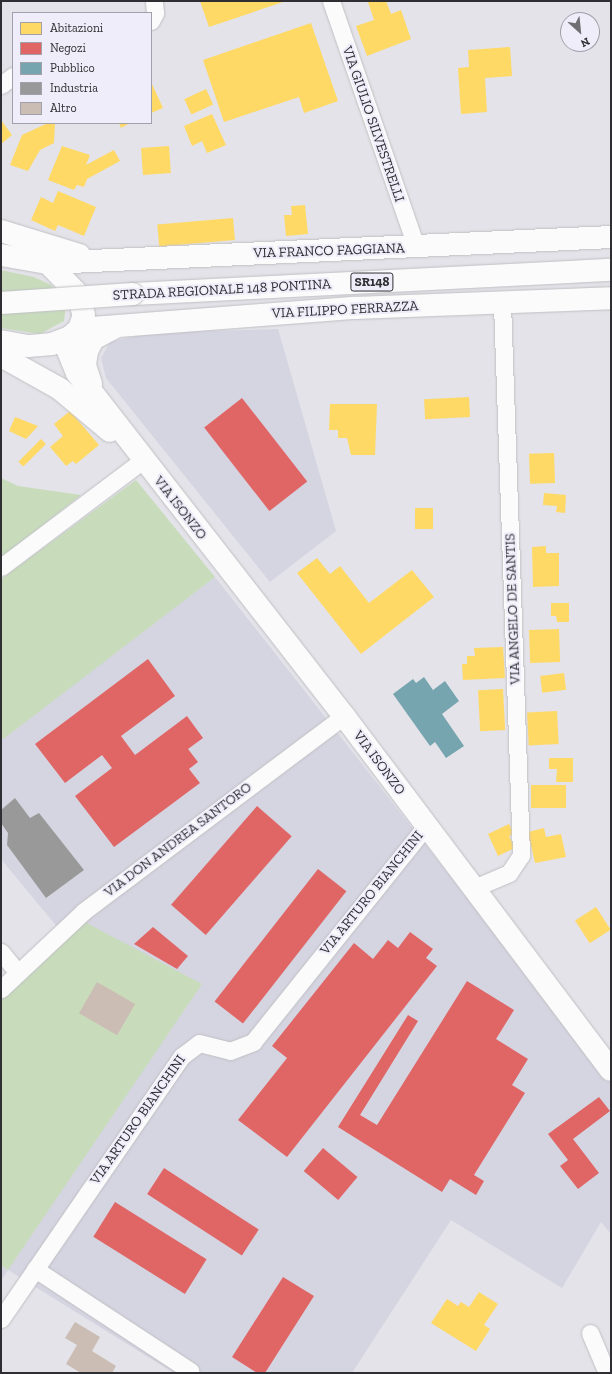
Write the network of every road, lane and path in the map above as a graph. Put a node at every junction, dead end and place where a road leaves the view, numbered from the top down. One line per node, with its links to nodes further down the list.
1 (154, 1): 3 (street)
2 (330, 1): 9 (street, VIA GIULIO SILVESTRELLI)
3 (152, 19)
4 (12, 77): 5 (street)
5 (1, 85)
6 (1, 231): 11 (main road)
7 (1, 235): 12 (main road)
8 (611, 236): 9 (main road, VIA FRANCO FAGGIANA)
9 (416, 247): 11 (main road, VIA FRANCO FAGGIANA)
10 (1, 255): 12 (main road)
11 (112, 260): 12 (main road, VIA FRANCO FAGGIANA)
12 (41, 261): 18 (main road)
13 (611, 270): 16 (main road, STRADA REGIONALE 148 PONTINA / SR148, bridge)
14 (611, 298): 15 (main road, VIA FILIPPO FERRAZZA)
15 (502, 302): 17 (main road, VIA FILIPPO FERRAZZA); 27 (street, VIA ANGELO DE SANTIS)
16 (1, 303)
17 (124, 324): 18 (main road, VIA FILIPPO FERRAZZA); 22 (main road)
18 (74, 333): 20 (main road); 22 (main road)
19 (1, 341): 20 (main road)
20 (28, 346): 22 (main road)
21 (1, 356): 22 (main road)
22 (86, 397): 23 (main road, VIA ISONZO)
23 (143, 460): 24 (street); 25 (main road, VIA ISONZO)
24 (1, 567)
25 (344, 716): 26 (main road, VIA ISONZO); 29 (street, VIA DON ANDREA SANTORO)
26 (426, 826): 27 (main road, VIA ISONZO); 32 (street, VIA ARTURO BIANCHINI)
27 (474, 888): 31 (main road, VIA ISONZO)
28 (1, 952): 29 (street)
29 (18, 972): 30 (street, VIA DON ANDREA SANTORO)
30 (1, 989)
31 (611, 1070)
32 (35, 1269): 33 (street, VIA ARTURO BIANCHINI); 35 (street)
33 (1, 1319)
34 (590, 1333): 36 (street)
35 (190, 1371)
36 (607, 1373)

